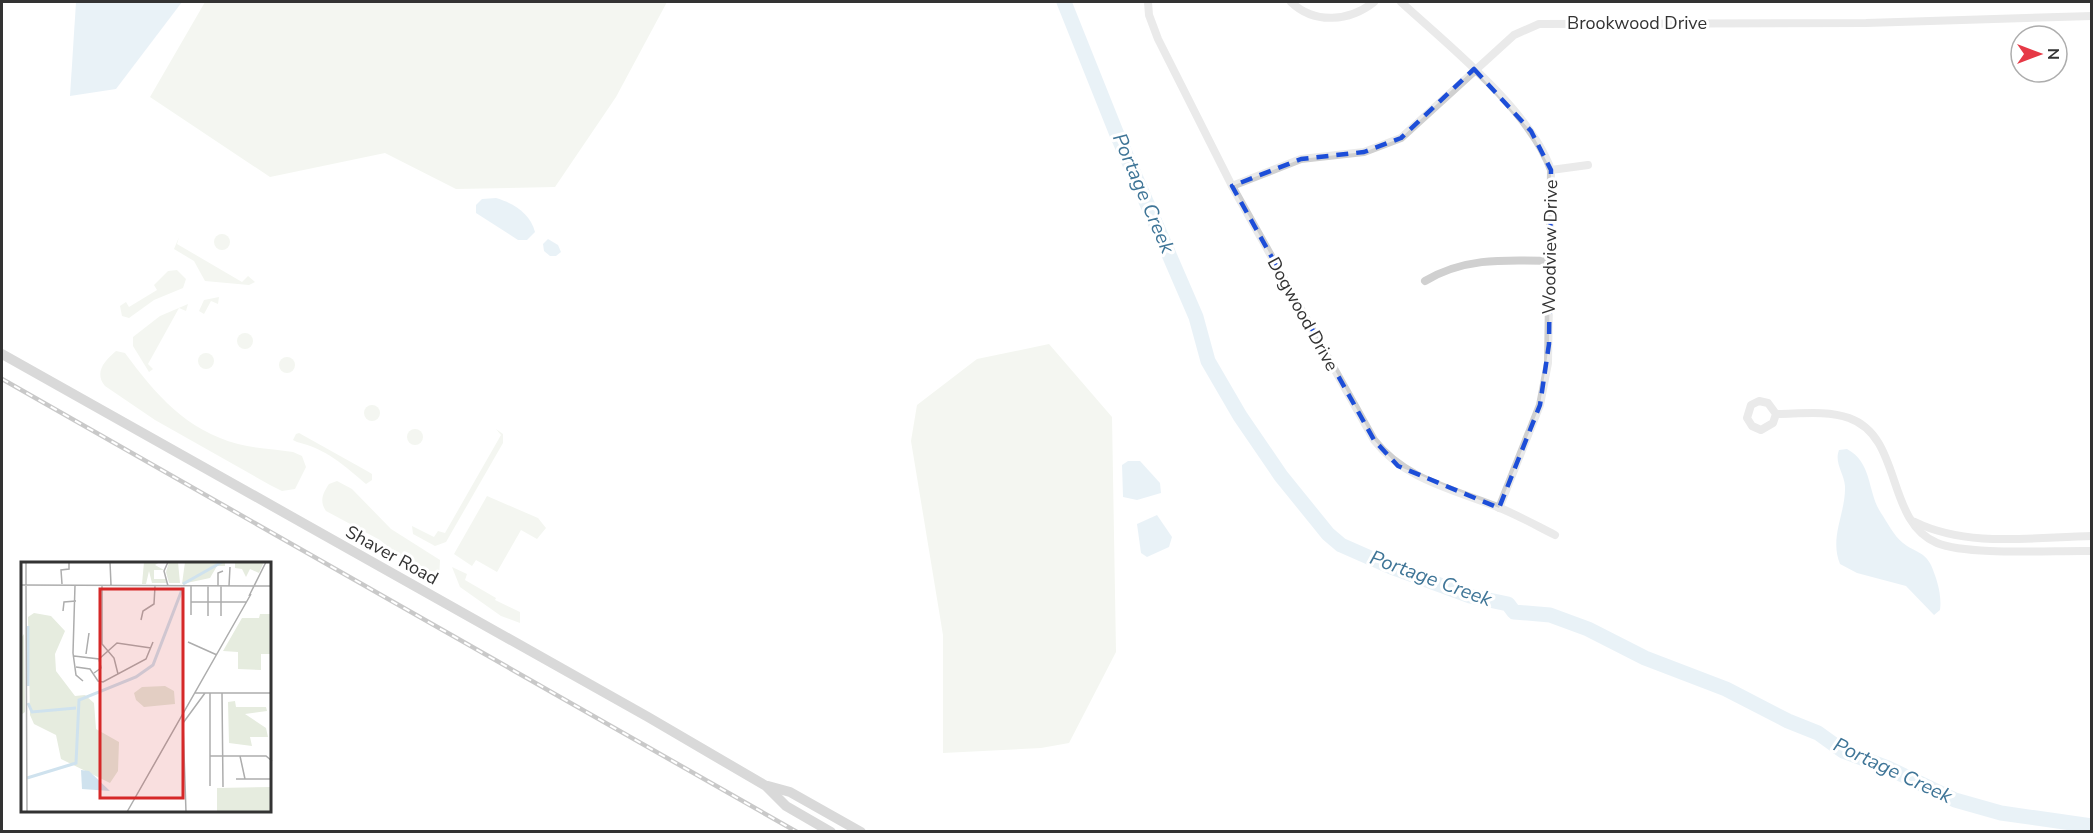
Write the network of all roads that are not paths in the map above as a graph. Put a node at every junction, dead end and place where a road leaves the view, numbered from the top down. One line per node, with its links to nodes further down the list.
1 (1148, 2): 9 (street, Dogwood Drive)
2 (1291, 2): 3 (street)
3 (1374, 2)
4 (1401, 2): 6 (street, Woodview Drive)
5 (2091, 16): 6 (street, Brookwood Drive)
6 (1474, 69): 8 (street, Woodview Drive); 9 (street, Brookwood Drive)
7 (1588, 165): 8 (street)
8 (1551, 170): 10 (street, Woodview Drive)
9 (1232, 186): 14 (street, Dogwood Drive)
10 (1551, 261): 11 (street); 14 (street, Woodview Drive)
11 (1425, 281)
12 (2, 354): 23 (main road, Shaver Road)
13 (1776, 414): 15 (street)
14 (1499, 508): 16 (street, Dogwood Drive)
15 (1914, 522): 18 (street); 20 (street)
16 (1555, 535)
17 (2091, 536): 19 (street)
18 (1975, 537): 19 (street); 20 (street)
19 (2035, 537): 21 (street)
20 (1974, 550): 21 (street)
21 (2035, 550): 22 (street)
22 (2091, 550)
23 (766, 786): 24 (main road, Shaver Road); 25 (main road, Shaver Road)
24 (831, 831)
25 (861, 831)

